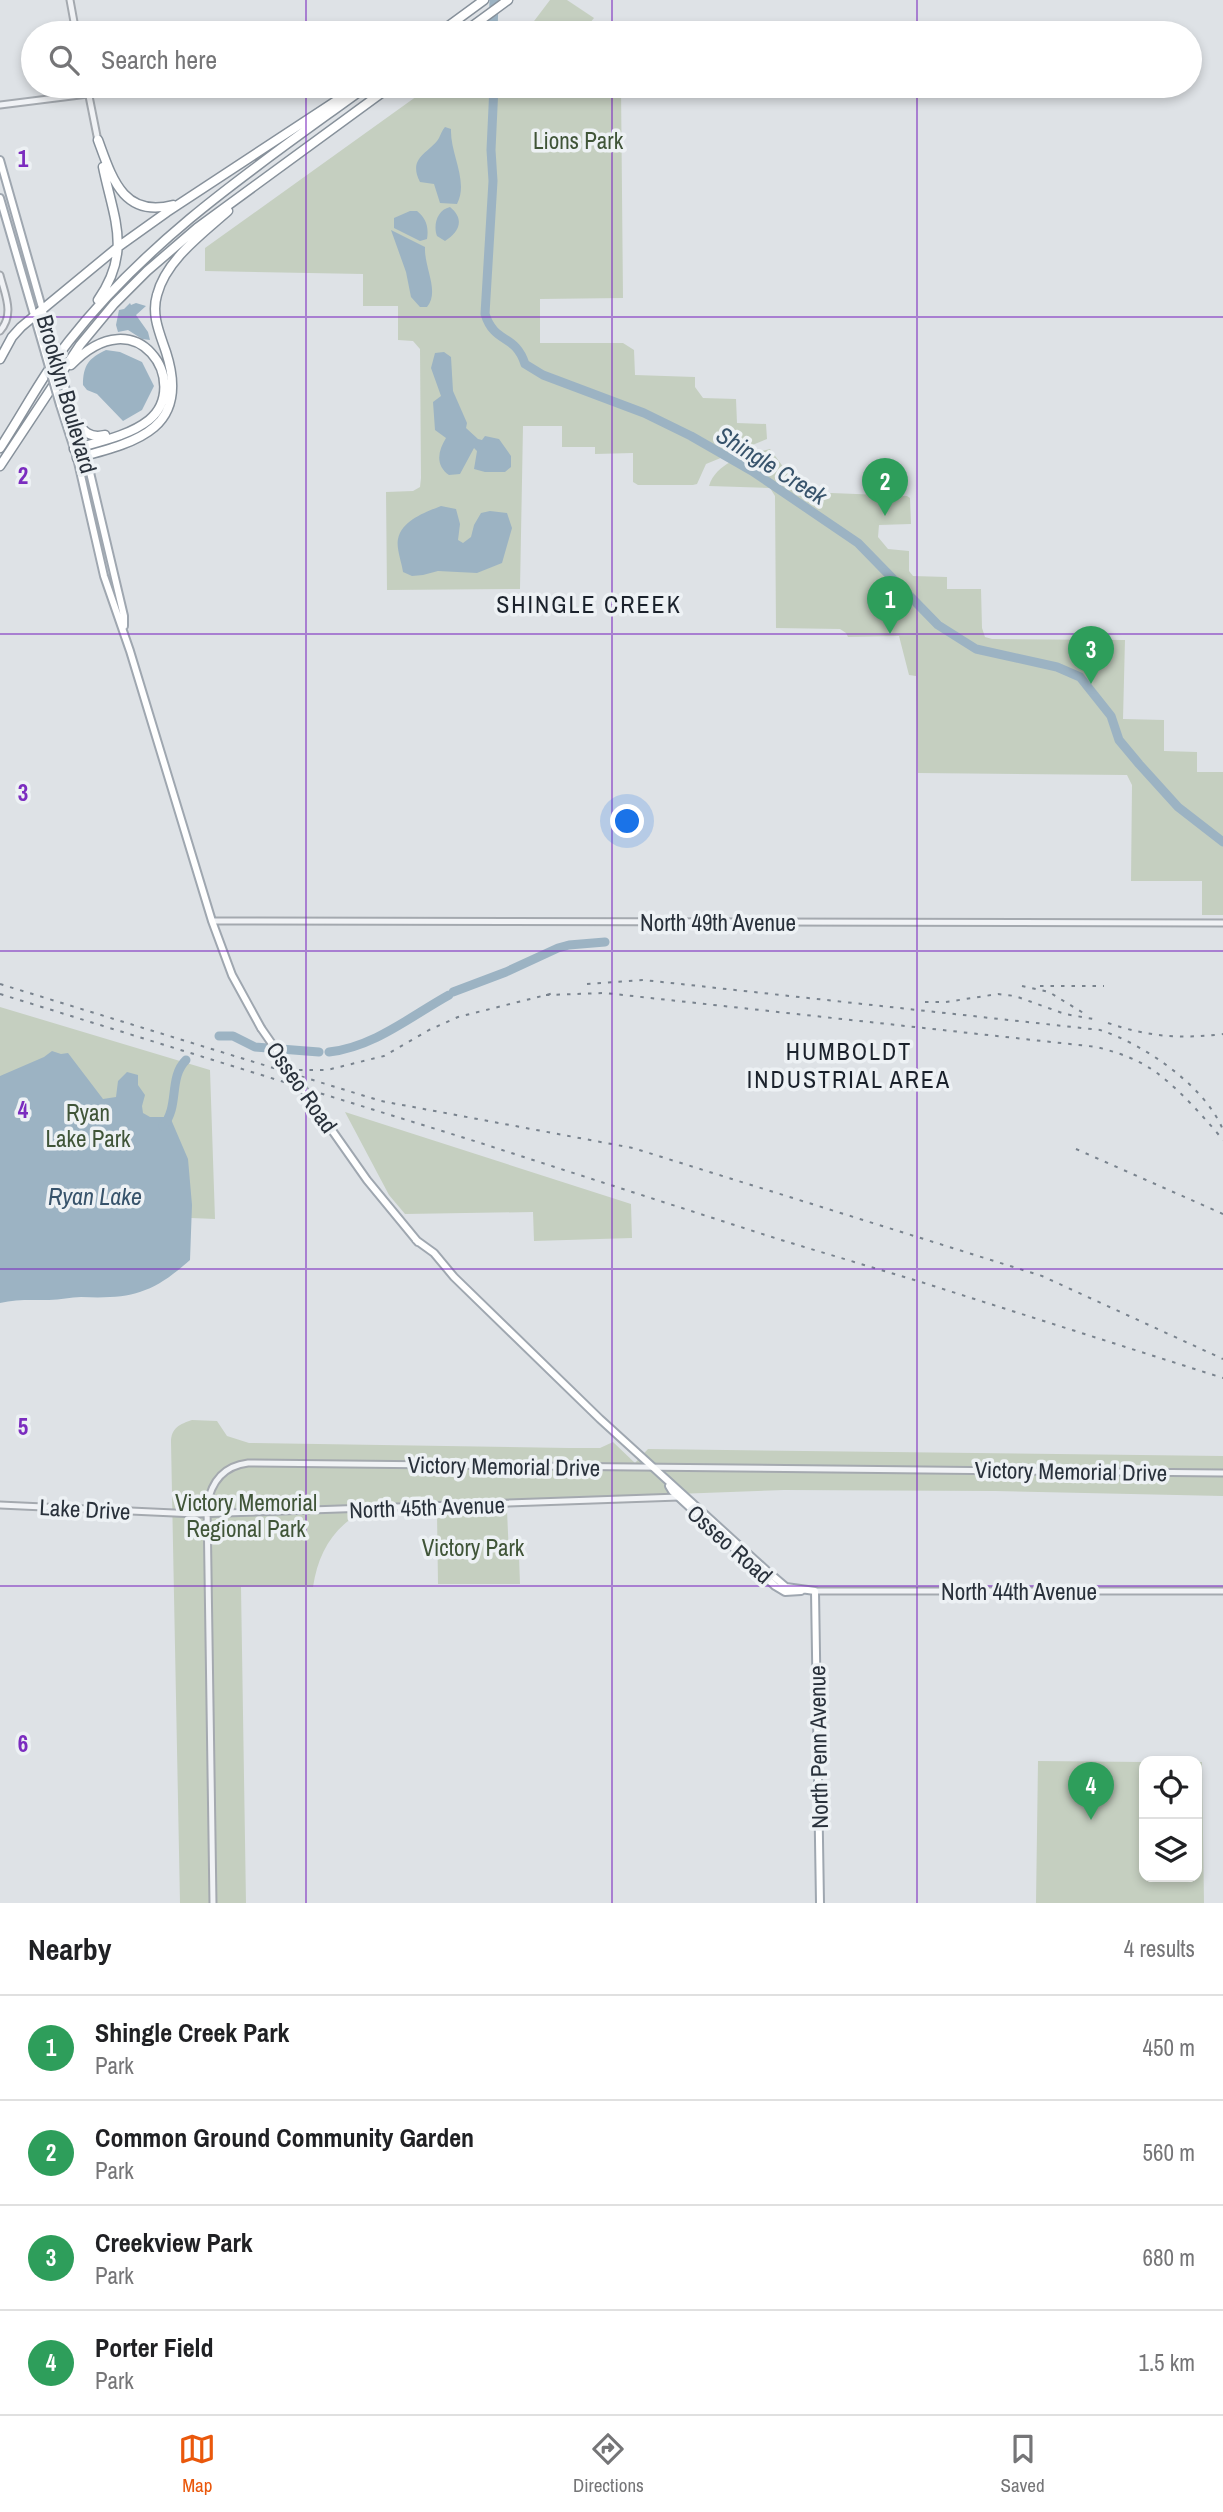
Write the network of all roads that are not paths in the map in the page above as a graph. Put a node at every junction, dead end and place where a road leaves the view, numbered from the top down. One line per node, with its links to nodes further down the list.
1 (70, 0): 4 (street)
2 (483, 0): 5 (highway)
3 (506, 1): 6 (highway)
4 (74, 21)
5 (455, 21)
6 (480, 21)
7 (56, 98): 12 (street)
8 (89, 98): 13 (street)
9 (341, 98): 18 (highway)
10 (351, 98): 24 (highway)
11 (375, 98): 16 (highway)
12 (0, 105)
13 (98, 140): 15 (street); 18 (highway)
14 (0, 160): 21 (main road, Brooklyn Boulevard)
15 (103, 167): 19 (highway)
16 (267, 177): 26 (highway); 31 (highway)
17 (0, 198): 22 (main road, Brooklyn Boulevard)
18 (183, 202): 19 (highway)
19 (118, 247): 21 (highway); 24 (highway)
20 (0, 275): 23 (street)
21 (43, 307): 22 (highway); 27 (main road, Brooklyn Boulevard, bridge)
22 (33, 315): 25 (highway); 29 (main road, Brooklyn Boulevard, bridge)
23 (2, 329)
24 (68, 342): 30 (highway)
25 (0, 359)
26 (45, 397): 28 (highway); 32 (highway)
27 (74, 418): 28 (highway); 29 (main road, Brooklyn Boulevard)
28 (141, 425): 29 (highway)
29 (78, 447): 31 (main road, Brooklyn Boulevard)
30 (0, 448)
31 (81, 457): 33 (main road, Brooklyn Boulevard)
32 (0, 467)
33 (212, 921): 34 (street, North 49th Avenue); 35 (main road, Osseo Road, bridge)
34 (1223, 923)
35 (652, 1467): 36 (street, Victory Memorial Drive); 37 (main road, Osseo Road); 40 (street, Victory Memorial Drive)
36 (1223, 1473)
37 (681, 1497): 40 (street, North 45th Avenue); 41 (main road, Osseo Road)
38 (0, 1505): 39 (street, Lake Drive)
39 (169, 1513): 40 (street, North 45th Avenue)
40 (207, 1513): 43 (street, Victory Memorial Drive)
41 (815, 1591): 42 (street, North 44th Avenue); 44 (main road, North Penn Avenue)
42 (1223, 1591)
43 (213, 1903)
44 (820, 1903)

